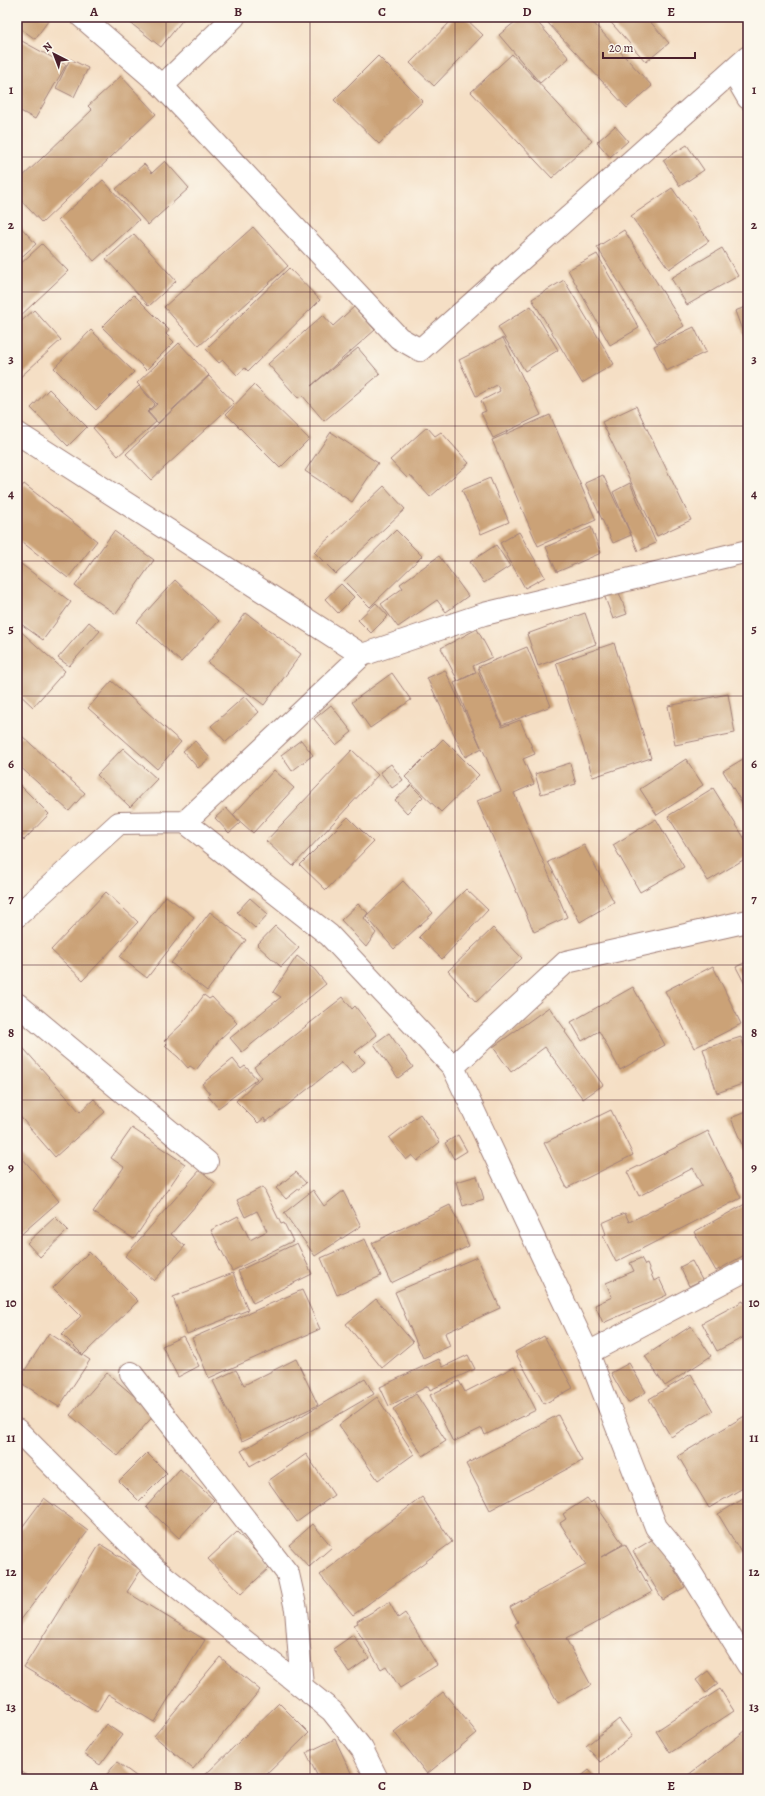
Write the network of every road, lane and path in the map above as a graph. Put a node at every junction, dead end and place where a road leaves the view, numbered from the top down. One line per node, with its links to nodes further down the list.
1 (82, 17): 4 (street)
2 (234, 17): 4 (street)
3 (740, 65): 4 (street); 5 (street)
4 (162, 86)
5 (748, 98)
6 (21, 442): 8 (street)
7 (748, 550): 8 (street)
8 (362, 655): 9 (street)
9 (185, 822): 10 (street); 13 (street)
10 (17, 916)
11 (748, 920): 13 (street)
12 (17, 1004): 14 (street)
13 (453, 1067): 16 (street)
14 (207, 1162)
15 (748, 1269): 16 (street)
16 (588, 1353): 19 (street)
17 (131, 1373): 20 (street)
18 (17, 1430): 20 (street)
19 (748, 1665)
20 (302, 1687): 21 (street)
21 (377, 1779)

